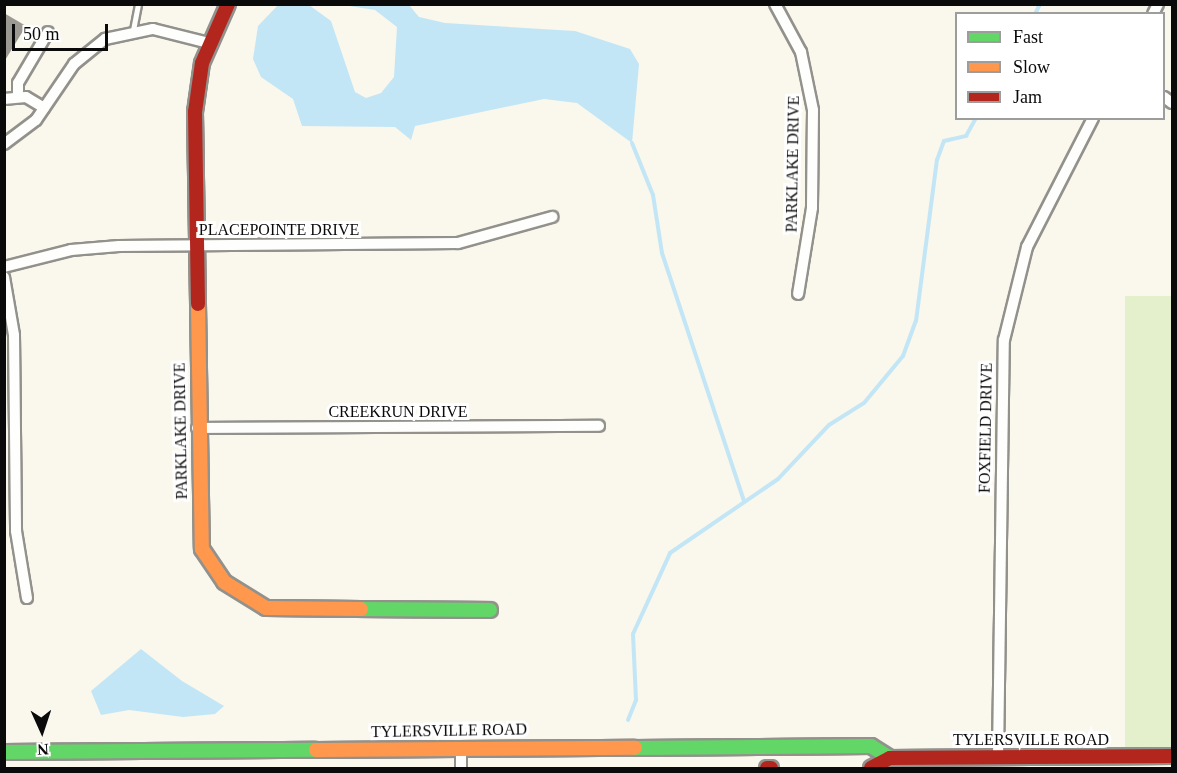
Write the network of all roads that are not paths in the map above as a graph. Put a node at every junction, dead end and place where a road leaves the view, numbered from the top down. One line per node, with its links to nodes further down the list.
1 (138, 4): 4 (lane)
2 (228, 4): 6 (main road, PARKLAKE DRIVE)
3 (775, 4): 16 (street, PARKLAKE DRIVE)
4 (133, 30): 6 (street); 9 (street)
5 (48, 32): 7 (street)
6 (209, 43): 13 (main road, PARKLAKE DRIVE)
7 (18, 95): 8 (street); 9 (street)
8 (4, 99)
9 (44, 108): 11 (street)
10 (1092, 120): 25 (street, FOXFIELD DRIVE)
11 (4, 144)
12 (552, 217): 13 (street, PLACEPOINTE DRIVE)
13 (196, 245): 14 (street, PLACEPOINTE DRIVE); 18 (main road, PARKLAKE DRIVE)
14 (4, 267)
15 (4, 277): 19 (street)
16 (798, 294)
17 (599, 426): 18 (street, CREEKRUN DRIVE)
18 (197, 428): 20 (main road, PARKLAKE DRIVE)
19 (27, 598)
20 (490, 610)
21 (461, 747): 22 (main road, TYLERSVILLE ROAD); 24 (main road, TYLERSVILLE ROAD); 26 (street)
22 (4, 752)
23 (1173, 756): 25 (main road, TYLERSVILLE ROAD)
24 (890, 763): 25 (main road, TYLERSVILLE ROAD); 27 (main road, TYLERSVILLE ROAD)
25 (999, 763)
26 (461, 768)
27 (871, 768)

